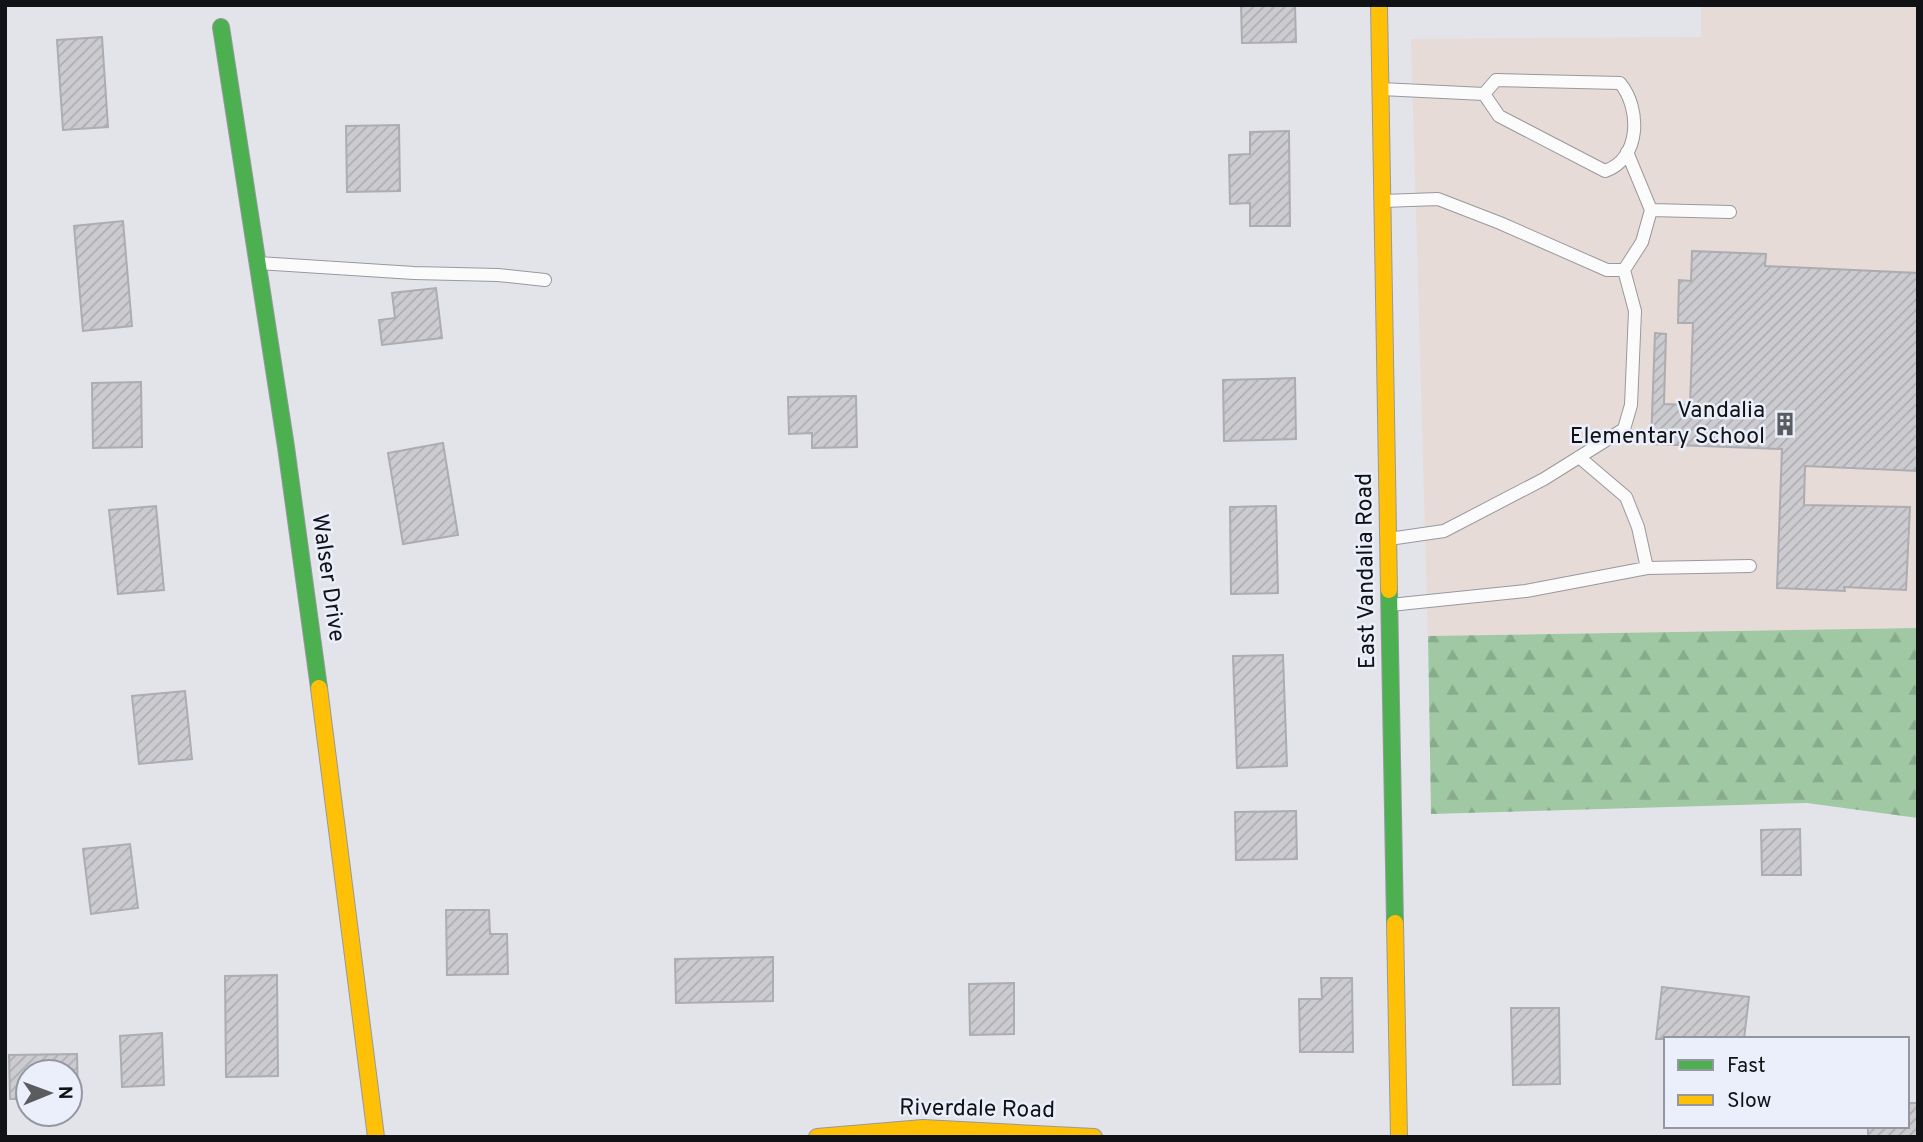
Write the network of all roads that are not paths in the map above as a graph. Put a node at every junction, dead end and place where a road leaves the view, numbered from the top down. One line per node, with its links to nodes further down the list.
1 (1379, 5): 3 (street, East Vandalia Road)
2 (221, 27): 9 (street, Walser Drive)
3 (1381, 89): 4 (lane); 6 (street, East Vandalia Road)
4 (1484, 94): 5 (lane); 5 (lane)
5 (1627, 152): 7 (lane)
6 (1383, 201): 10 (lane); 13 (street, East Vandalia Road)
7 (1651, 210): 8 (lane); 10 (lane)
8 (1730, 212)
9 (258, 263): 11 (lane); 17 (street, Walser Drive)
10 (1624, 270): 12 (lane)
11 (545, 280)
12 (1579, 457): 13 (lane); 15 (lane)
13 (1389, 539): 16 (street, East Vandalia Road)
14 (1750, 566): 15 (lane)
15 (1647, 568): 16 (lane)
16 (1390, 605): 20 (street, East Vandalia Road)
17 (376, 1137)
18 (817, 1137): 19 (street, Riverdale Road)
19 (1094, 1137)
20 (1399, 1137)

